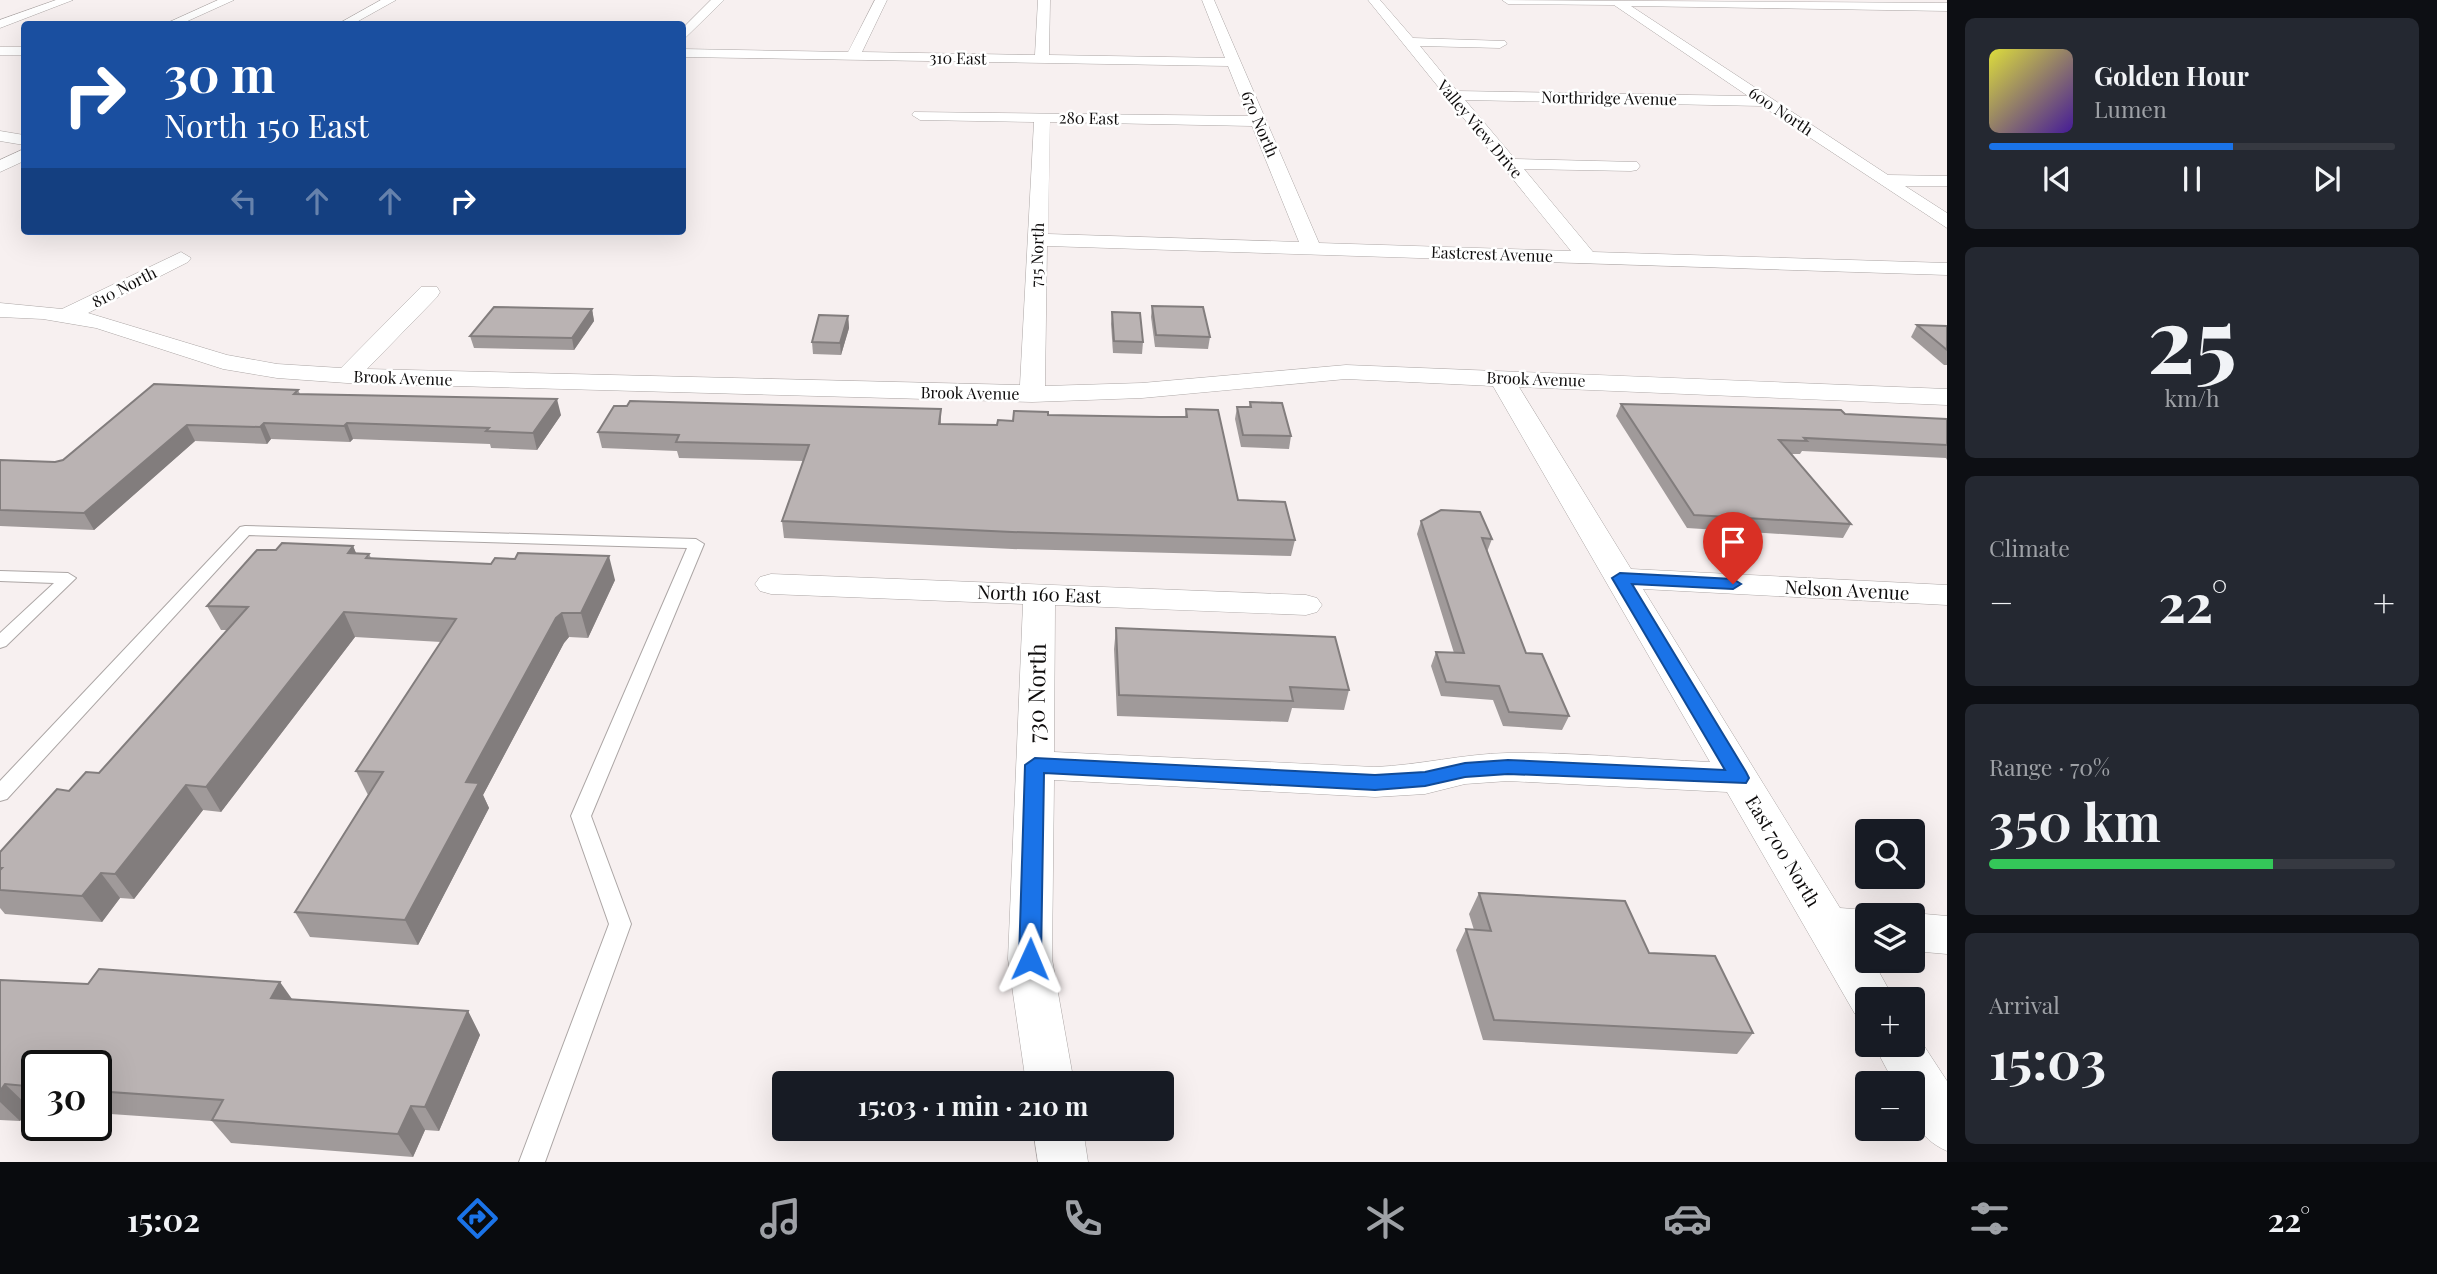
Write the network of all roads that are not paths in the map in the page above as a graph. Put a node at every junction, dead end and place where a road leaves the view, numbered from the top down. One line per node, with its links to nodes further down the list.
1 (66, 0): 14 (street)
2 (228, 0): 12 (street)
3 (390, 0): 13 (street)
4 (718, 0): 15 (street)
5 (881, 0): 21 (street)
6 (1044, 0): 22 (street)
7 (1208, 0): 23 (street, 670 North)
8 (1374, 0): 16 (street, Valley View Drive)
9 (1508, 0): 10 (street)
10 (1616, 1): 11 (street); 25 (street, 600 North)
11 (1947, 7)
12 (178, 21)
13 (350, 21)
14 (0, 24)
15 (686, 33)
16 (1408, 42): 17 (street); 24 (street, Valley View Drive)
17 (1500, 44)
18 (0, 51): 19 (street)
19 (21, 51)
20 (686, 53): 21 (street, 310 East)
21 (853, 56): 22 (street, 310 East)
22 (1042, 59): 23 (street, 310 East)
23 (1234, 62): 28 (street, 670 North)
24 (1452, 94): 25 (street, Northridge Avenue); 32 (street, Valley View Drive)
25 (1766, 101): 35 (street, 600 North)
26 (920, 115): 27 (street, 280 East)
27 (1042, 117): 28 (street, 280 East); 38 (street, 715 North)
28 (1259, 121): 39 (street, 670 North)
29 (0, 136): 30 (street)
30 (21, 140)
31 (21, 155): 34 (street)
32 (1509, 164): 33 (street); 40 (street, Valley View Drive)
33 (1631, 166)
34 (0, 167)
35 (1883, 180): 36 (street); 37 (street, 600 North)
36 (1947, 181)
37 (1947, 222)
38 (1038, 240): 39 (street, Eastcrest Avenue); 48 (street, 715 North)
39 (1311, 247): 40 (street, Eastcrest Avenue)
40 (1587, 257): 42 (street, Eastcrest Avenue)
41 (181, 258): 45 (street, 810 North)
42 (1947, 269)
43 (429, 292): 46 (street)
44 (0, 310): 45 (street, Brook Avenue)
45 (67, 316): 46 (street, Brook Avenue)
46 (347, 376): 48 (street, Brook Avenue)
47 (1501, 378): 48 (street, Brook Avenue); 49 (street, Brook Avenue); 51 (street, East 700 North)
48 (1032, 394)
49 (1947, 397)
50 (0, 576): 56 (lane)
51 (1620, 578): 54 (street, Nelson Avenue); 58 (street, East 700 North)
52 (771, 584): 53 (street, North 160 East)
53 (1039, 594): 55 (street, North 160 East); 57 (street, 730 North)
54 (1947, 595)
55 (1306, 605)
56 (0, 642)
57 (1035, 765): 58 (street); 65 (street, 730 North)
58 (1740, 778): 60 (street, East 700 North)
59 (0, 794): 68 (lane)
60 (1847, 927): 63 (street, East 700 North)
61 (1925, 933): 62 (street)
62 (1947, 935)
63 (1867, 987)
64 (1906, 1057): 66 (street)
65 (1048, 1071)
66 (1947, 1126)
67 (1060, 1141): 69 (street)
68 (532, 1162)
69 (1063, 1162)

